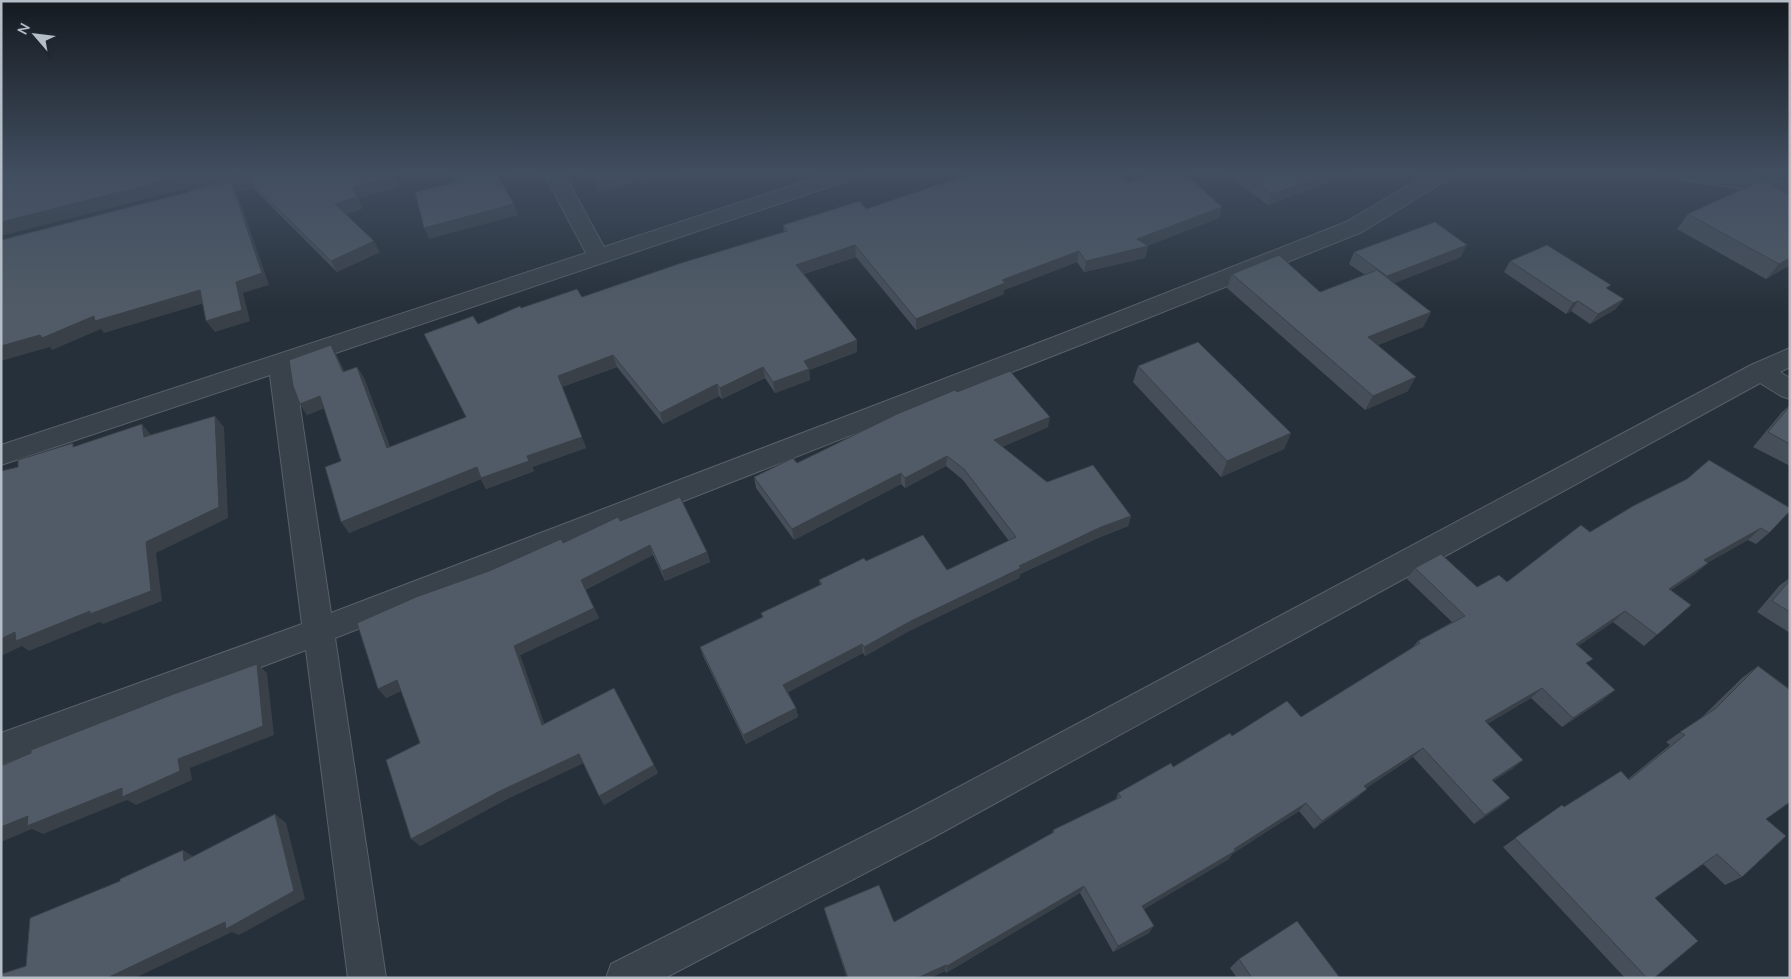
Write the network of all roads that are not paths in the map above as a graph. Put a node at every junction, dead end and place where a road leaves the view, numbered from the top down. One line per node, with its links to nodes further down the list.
1 (577, 218): 4 (street)
2 (715, 218): 4 (street)
3 (1368, 218): 10 (street)
4 (598, 256): 6 (street)
5 (1790, 356): 7 (street)
6 (280, 360): 9 (street); 10 (street)
7 (1760, 371): 8 (street); 13 (street)
8 (1790, 390)
9 (1, 454)
10 (319, 631): 11 (street); 12 (street)
11 (1, 749)
12 (367, 978)
13 (625, 978)

